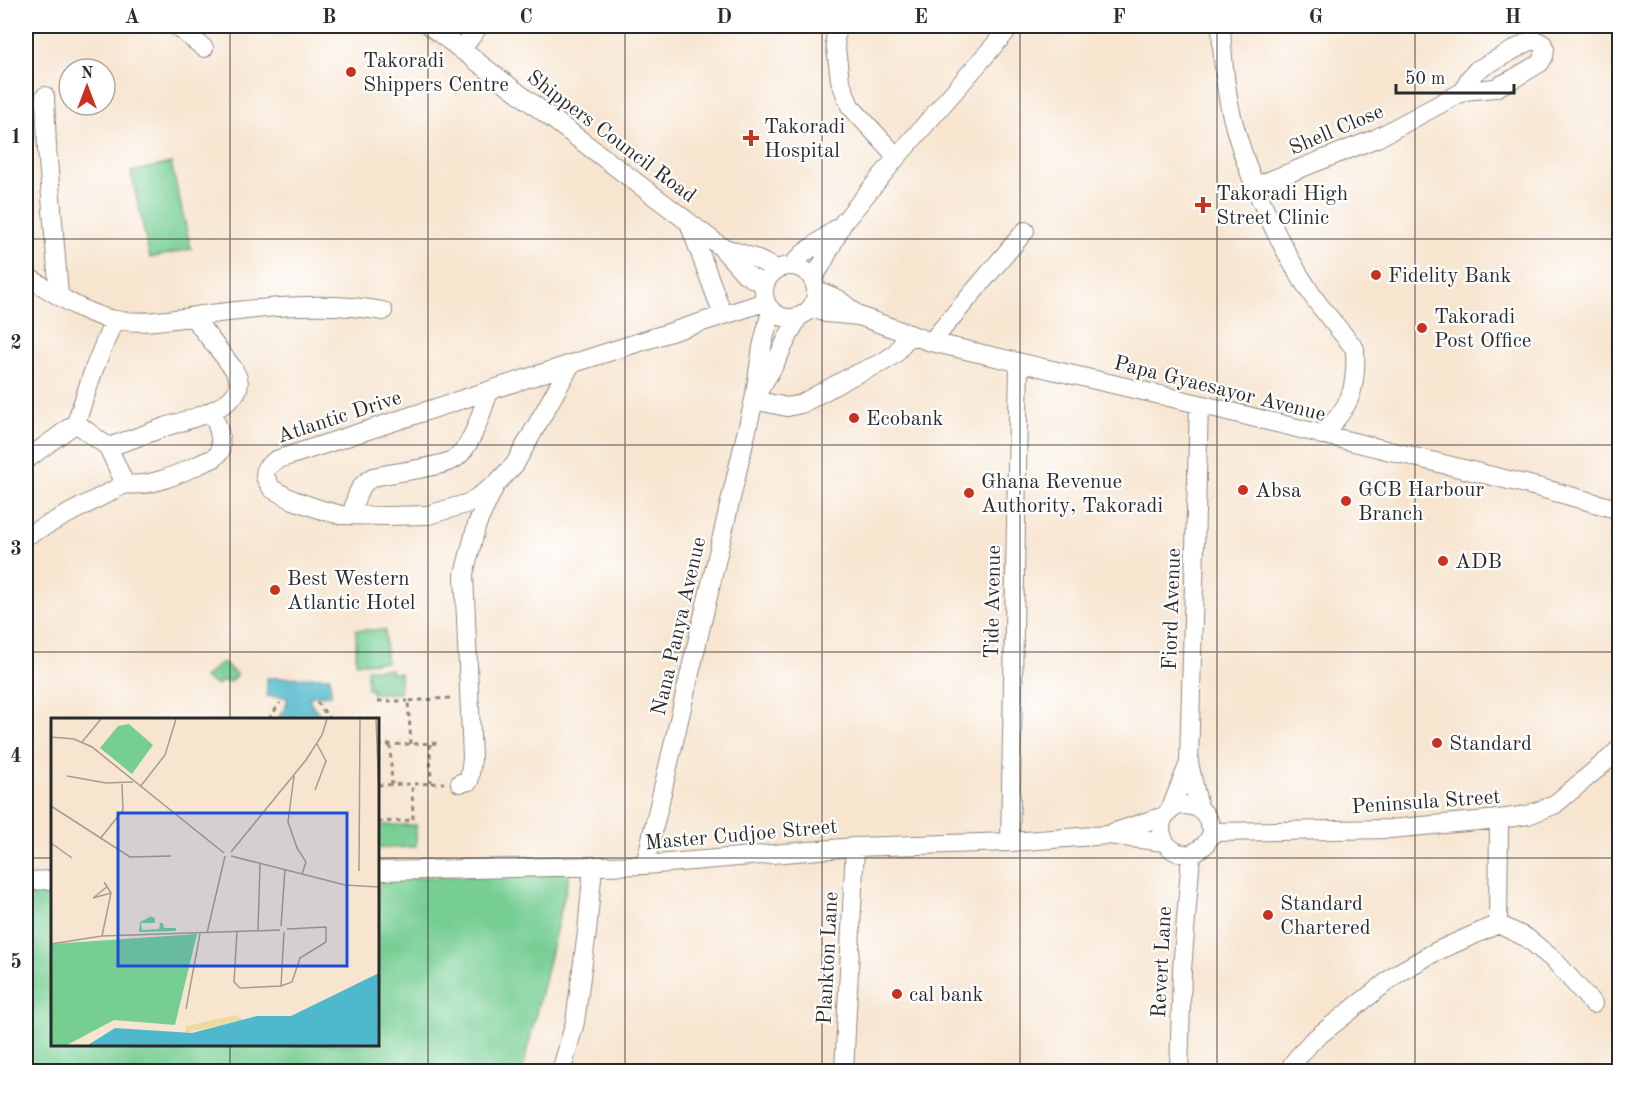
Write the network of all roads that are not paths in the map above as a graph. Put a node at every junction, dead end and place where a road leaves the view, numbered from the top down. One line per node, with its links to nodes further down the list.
1 (176, 26): 7 (street)
2 (430, 26): 8 (street, Shippers Council Road)
3 (479, 26): 8 (street)
4 (837, 26): 11 (street)
5 (1011, 26): 11 (street)
6 (1221, 26): 12 (street)
7 (204, 48)
8 (461, 50): 13 (street, Shippers Council Road)
9 (1464, 92): 12 (street, Shell Close)
10 (45, 96): 19 (street)
11 (897, 157): 14 (street)
12 (1256, 186): 35 (street)
13 (689, 221): 16 (street, Shippers Council Road); 23 (street)
14 (843, 223): 17 (street); 20 (street, Nana Panya Avenue)
15 (1025, 231): 27 (street)
16 (720, 246): 17 (street); 21 (street, Shippers Council Road)
17 (784, 268): 20 (street); 21 (street)
18 (26, 276): 19 (street)
19 (59, 295): 25 (street)
20 (810, 298): 21 (street); 26 (street, Papa Gyaesayor Avenue); 31 (street, Nana Panya Avenue)
21 (767, 299): 23 (street, Atlantic Drive); 31 (street, Nana Panya Avenue)
22 (383, 311): 24 (street)
23 (722, 316): 29 (street, Atlantic Drive)
24 (193, 317): 25 (street); 33 (street)
25 (114, 320): 34 (street)
26 (910, 334): 27 (street, Papa Gyaesayor Avenue); 31 (street)
27 (931, 342): 28 (street, Papa Gyaesayor Avenue)
28 (1018, 363): 32 (street, Papa Gyaesayor Avenue); 51 (street, Tide Avenue)
29 (571, 364): 30 (street, Atlantic Drive); 39 (street, Atlantic Drive)
30 (489, 391): 41 (street); 41 (street, Atlantic Drive)
31 (755, 399): 55 (street, Nana Panya Avenue)
32 (1199, 404): 35 (street, Papa Gyaesayor Avenue); 44 (street, Fiord Avenue)
33 (212, 411): 36 (street); 38 (street)
34 (76, 423): 36 (street); 37 (street)
35 (1321, 435): 40 (street, Papa Gyaesayor Avenue)
36 (108, 447): 38 (street)
37 (26, 460)
38 (125, 484): 42 (street)
39 (495, 485): 41 (street, Atlantic Drive); 45 (street)
40 (1620, 510)
41 (352, 515)
42 (26, 537)
43 (1620, 748): 48 (street, Peninsula Street)
44 (1189, 764): 46 (street); 47 (street, Fiord Avenue)
45 (454, 783)
46 (1199, 808): 47 (street); 49 (street)
47 (1167, 813): 50 (street, Master Cudjoe Street); 52 (street)
48 (1499, 819): 49 (street, Peninsula Street); 60 (street)
49 (1213, 832): 54 (street)
50 (1108, 835): 51 (street, Master Cudjoe Street); 52 (street, Master Cudjoe Street)
51 (1010, 842): 53 (street, Master Cudjoe Street)
52 (1164, 842): 54 (street)
53 (855, 847): 55 (street, Master Cudjoe Street); 63 (street, Plankton Lane)
54 (1191, 855): 64 (street, Revert Lane)
55 (645, 865): 56 (street, Master Cudjoe Street)
56 (593, 866): 57 (street, Master Cudjoe Street); 62 (street)
57 (380, 871)
58 (51, 880): 59 (street)
59 (26, 881)
60 (1498, 924): 61 (street); 65 (street)
61 (1593, 1004)
62 (561, 1071)
63 (844, 1071)
64 (1179, 1071)
65 (1289, 1071)

